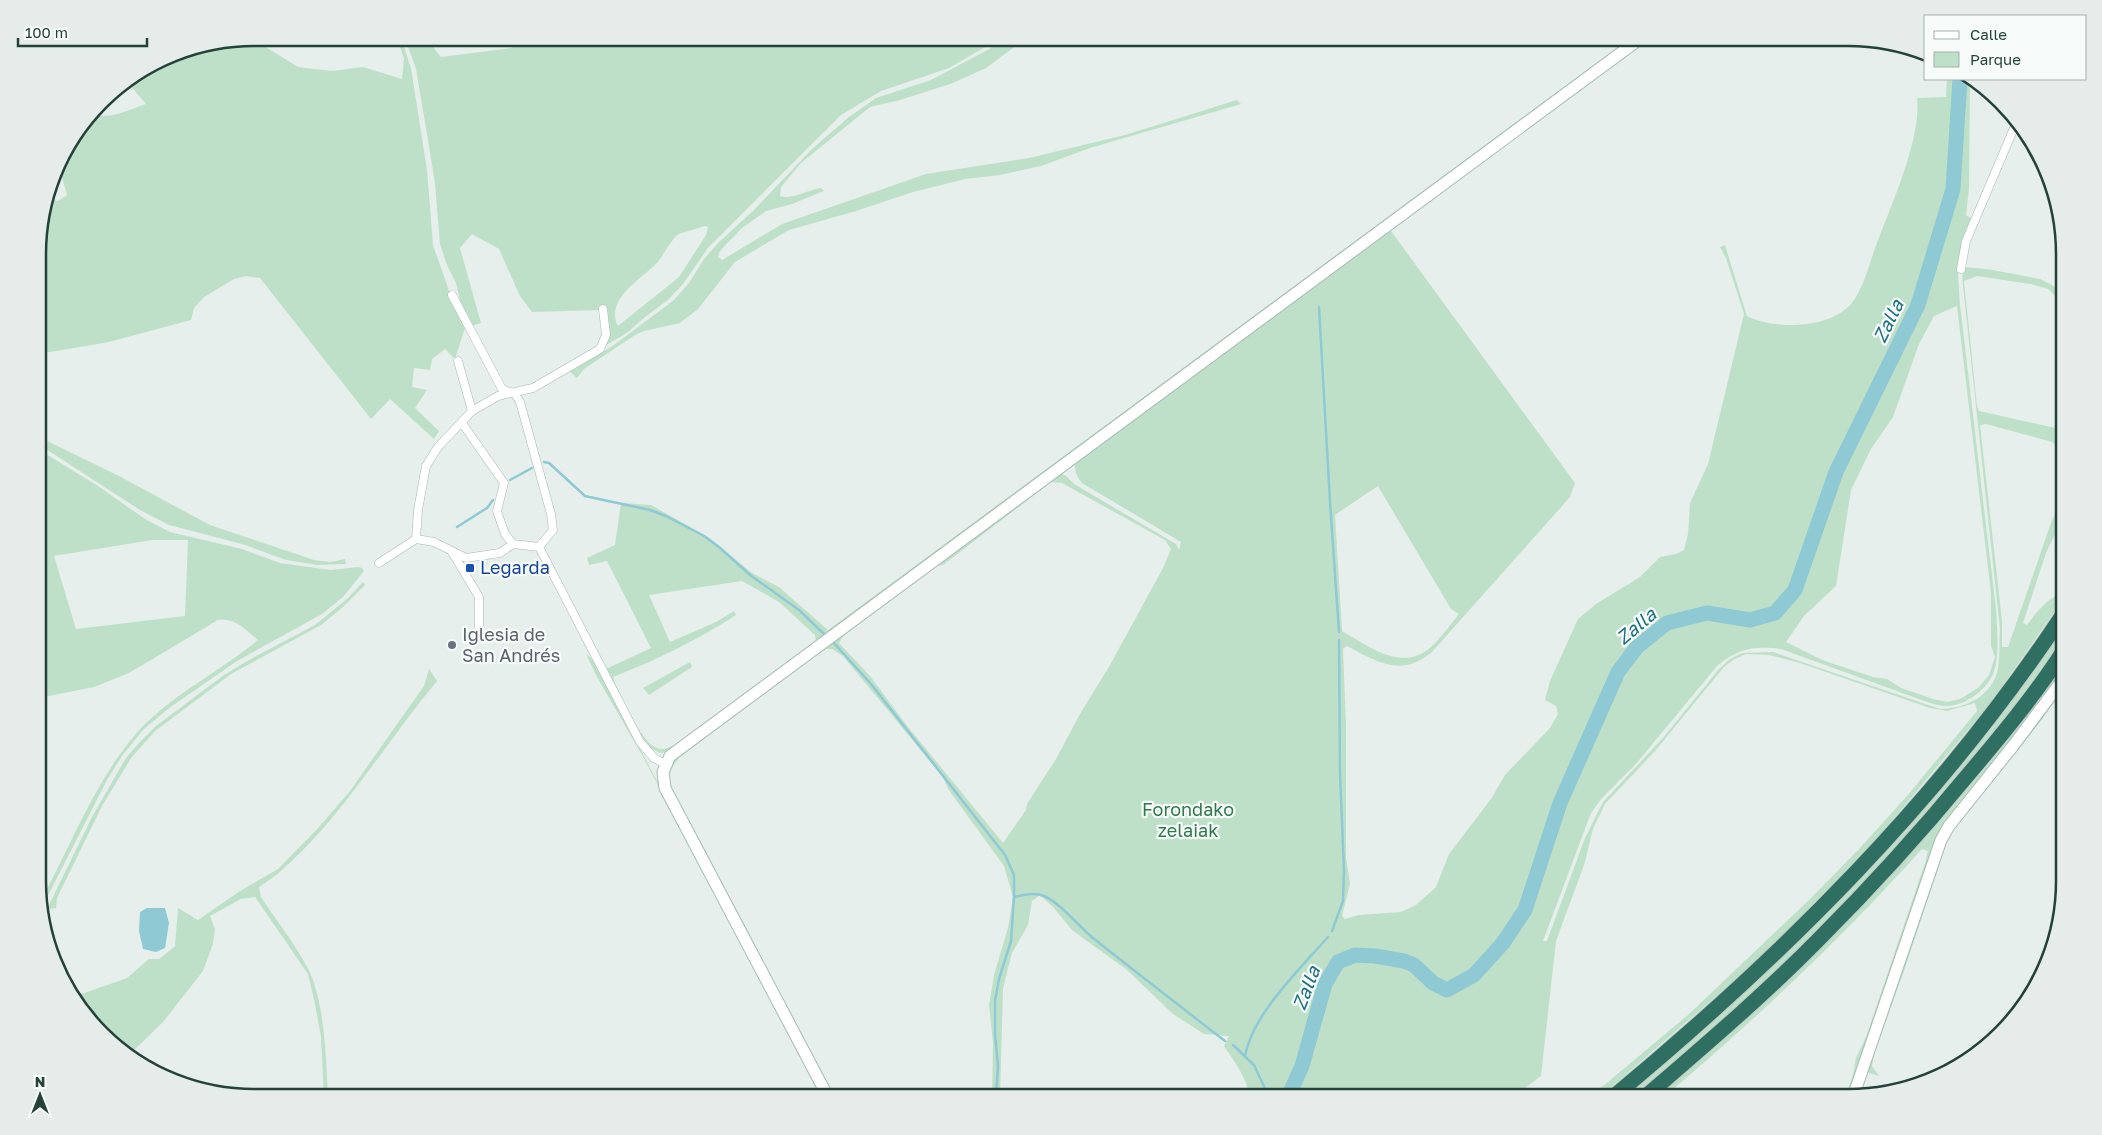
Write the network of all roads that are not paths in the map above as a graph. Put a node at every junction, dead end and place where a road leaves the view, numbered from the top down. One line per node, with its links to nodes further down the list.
1 (1630, 46): 19 (street)
2 (2014, 129): 3 (street)
3 (1961, 269)
4 (452, 295): 7 (street)
5 (603, 309): 7 (street)
6 (458, 361): 8 (street)
7 (515, 394): 8 (street); 12 (street)
8 (472, 411): 9 (street)
9 (462, 423): 10 (street); 11 (street)
10 (416, 539): 13 (street); 14 (street)
11 (514, 544): 12 (street); 13 (street)
12 (539, 547): 19 (street)
13 (452, 552): 15 (street)
14 (379, 563)
15 (480, 626)
16 (2056, 626): 22 (highway)
17 (2056, 661): 23 (highway)
18 (2056, 689): 20 (street)
19 (665, 764): 21 (street)
20 (1856, 1088)
21 (824, 1089)
22 (1622, 1089)
23 (1654, 1089)

